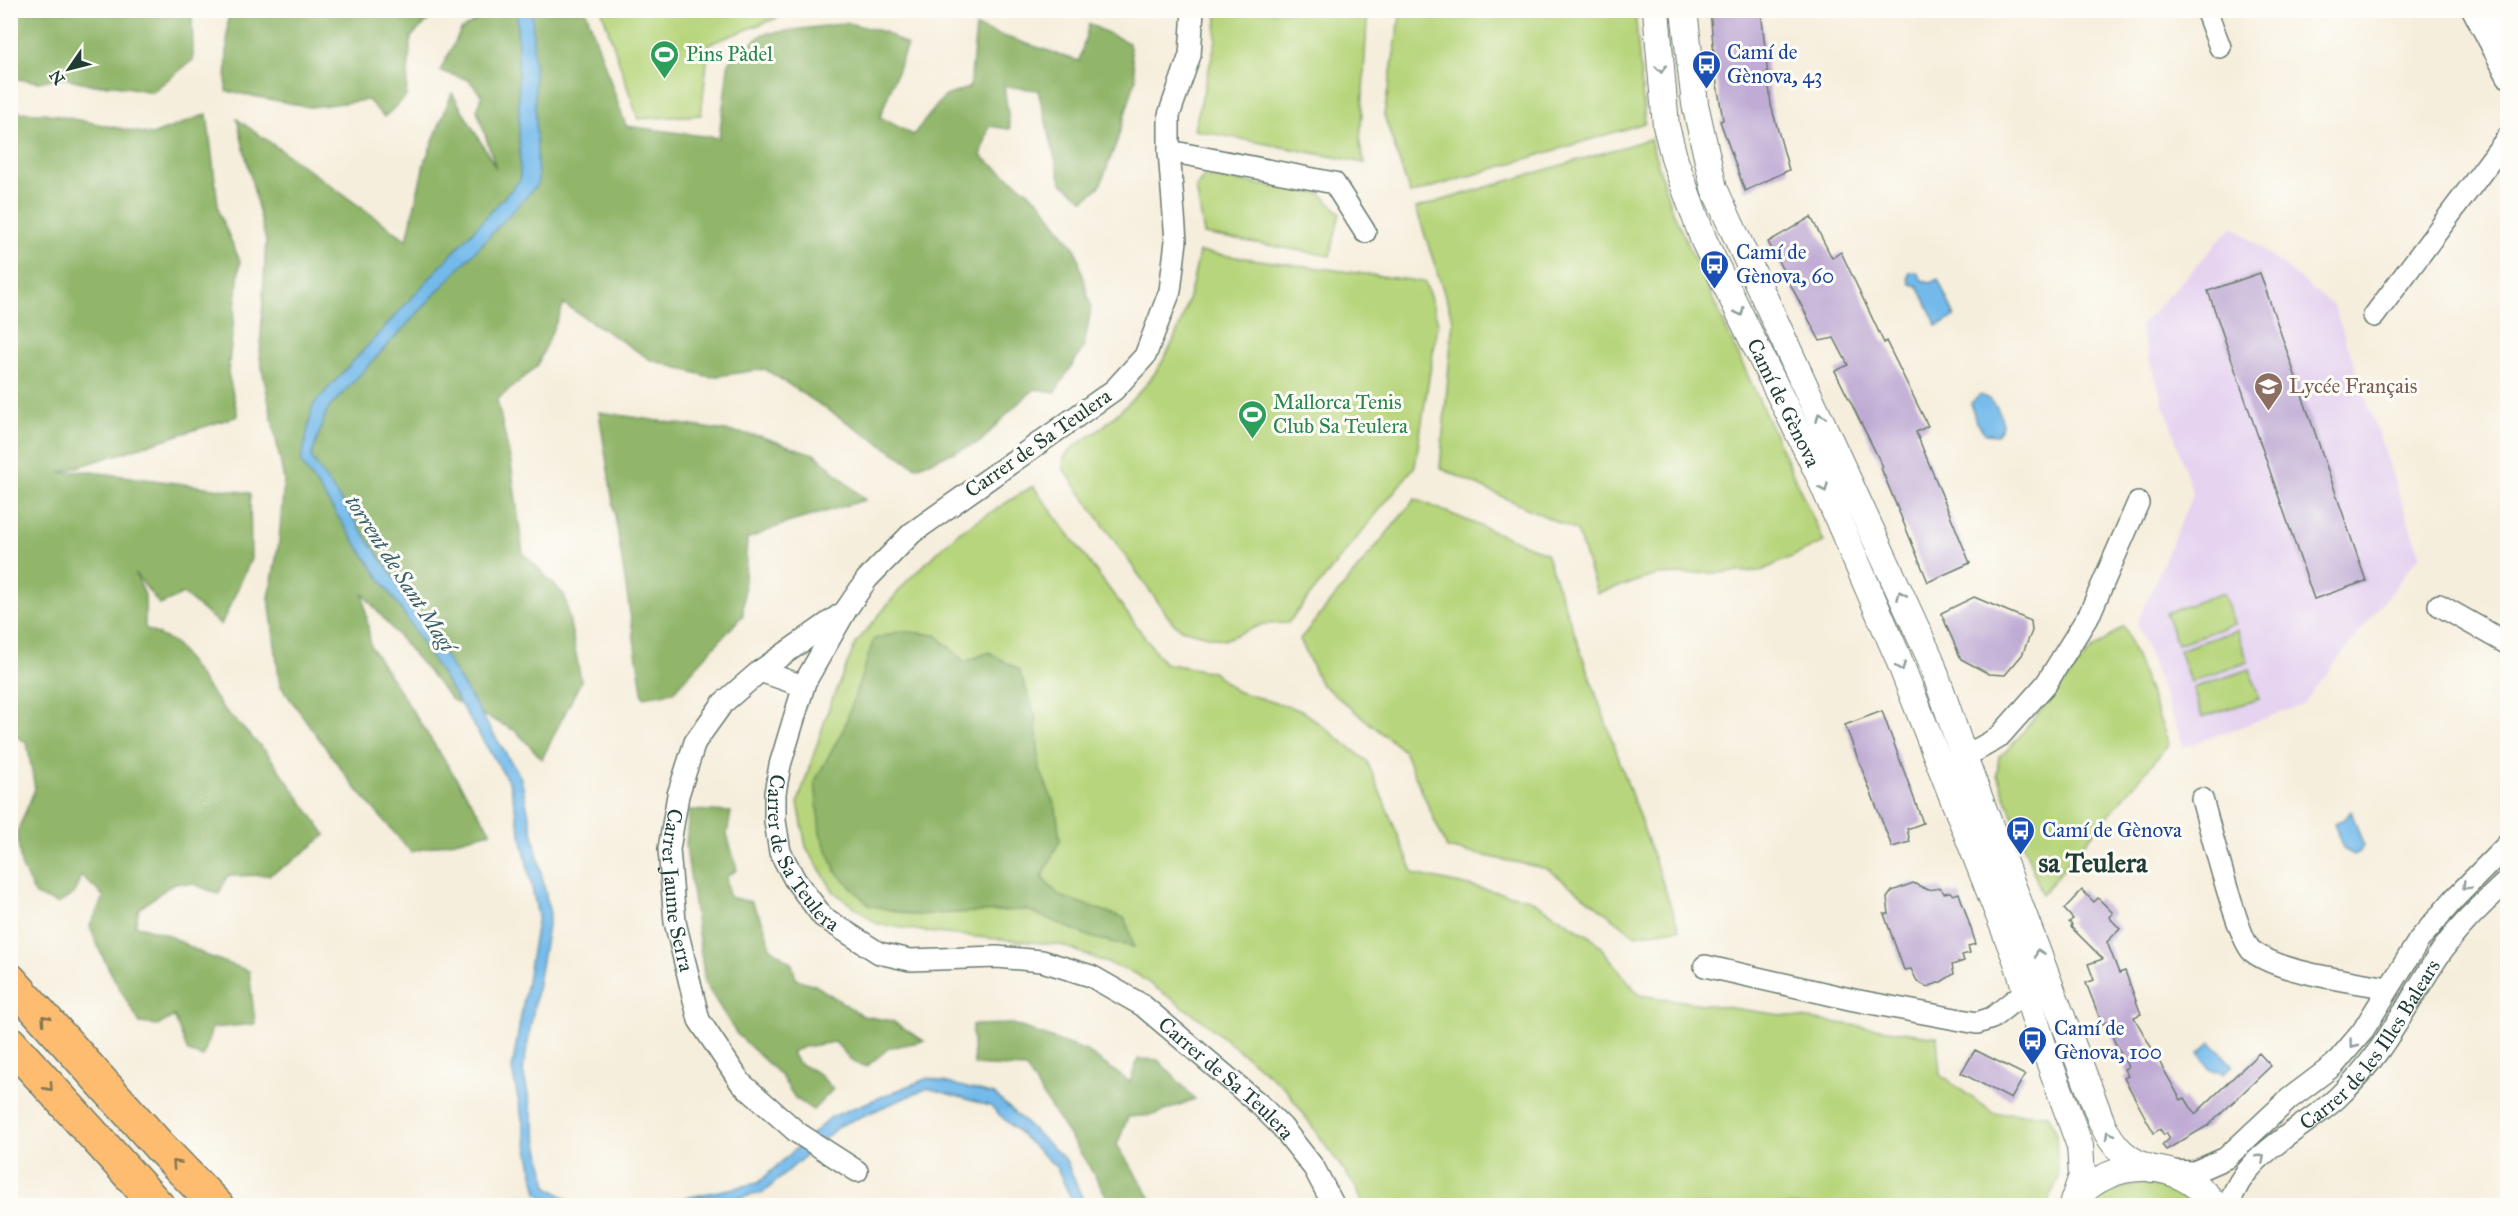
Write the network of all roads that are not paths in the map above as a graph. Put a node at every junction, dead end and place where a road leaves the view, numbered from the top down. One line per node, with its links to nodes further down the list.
1 (1193, 10): 11 (street, Carrer de Sa Teulera)
2 (1656, 10): 27 (street, Camí de Gènova, one-way to 27)
3 (1684, 10): 20 (street, Camí de Gènova, one-way to 3)
4 (2206, 10): 7 (street)
5 (2474, 10): 9 (street)
6 (2501, 18): 8 (street)
7 (2220, 47)
8 (2508, 49)
9 (2508, 77)
10 (2508, 137): 13 (street)
11 (1169, 151): 12 (street); 16 (street, Carrer de Sa Teulera)
12 (1365, 232)
13 (2374, 316)
14 (2139, 503): 20 (street)
15 (2439, 605): 17 (street)
16 (846, 610): 18 (street, Carrer Jaume Serra); 19 (street, Carrer de Sa Teulera)
17 (2508, 644)
18 (760, 671): 19 (street); 30 (street, Carrer Jaume Serra)
19 (803, 687): 34 (street, Carrer de Sa Teulera)
20 (1964, 757): 29 (street, Camí de Gènova, one-way to 20)
21 (2202, 799): 26 (street, Carrer de les Illes Balears)
22 (2508, 844): 26 (street, Carrer de les Illes Balears, one-way to 26)
23 (2508, 880): 36 (street, Carrer de les Illes Balears, one-way to 23)
24 (1705, 966): 27 (street)
25 (10, 980): 33 (highway, one-way to 25)
26 (2388, 988): 29 (street, Carrer de les Illes Balears, one-way to 29)
27 (2027, 990): 31 (street, Camí de Gènova)
28 (10, 1043): 32 (highway, one-way to 32)
29 (2161, 1170): 31 (street); 35 (street, Camí de Gènova)
30 (857, 1171)
31 (2072, 1204)
32 (158, 1206)
33 (217, 1206)
34 (1334, 1206)
35 (2216, 1206)
36 (2229, 1206)

